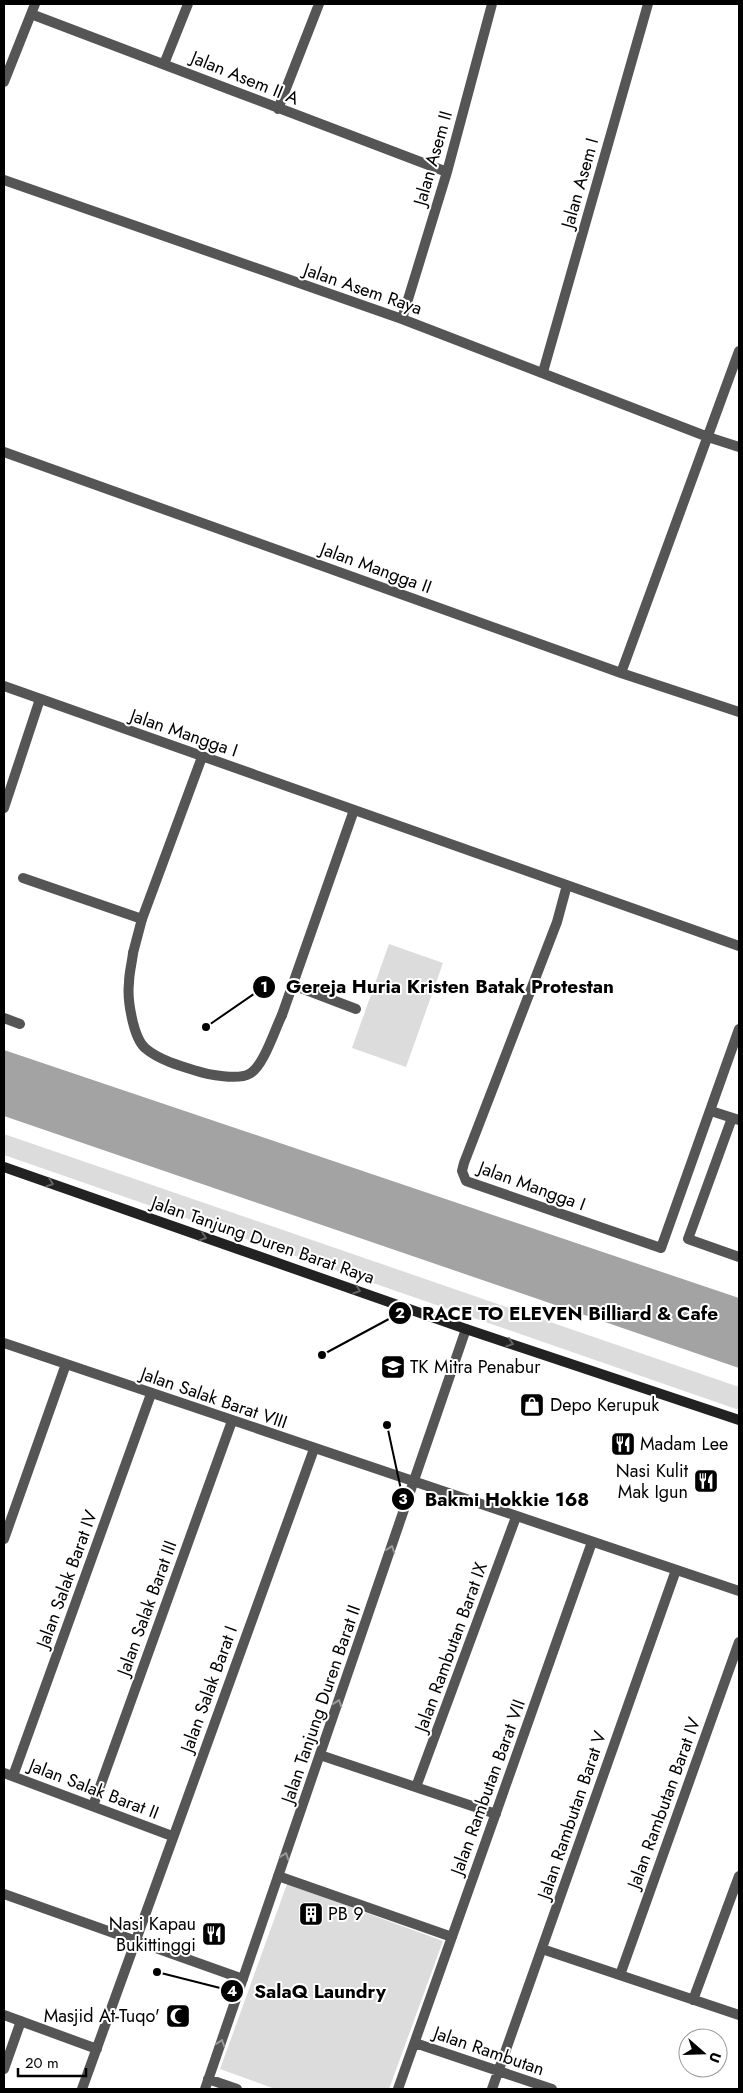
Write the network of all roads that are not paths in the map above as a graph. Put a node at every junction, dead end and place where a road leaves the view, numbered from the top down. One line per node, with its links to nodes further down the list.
1 (35, 4): 6 (street)
2 (188, 4): 7 (street)
3 (319, 4): 9 (street)
4 (492, 4): 10 (street, Jalan Asem II)
5 (648, 4): 14 (street, Jalan Asem I)
6 (32, 14): 7 (street, Jalan Asem II A); 8 (street)
7 (164, 64): 9 (street, Jalan Asem II A)
8 (4, 82)
9 (278, 109): 10 (street, Jalan Asem II A)
10 (447, 172): 12 (street, Jalan Asem II)
11 (4, 180): 12 (street, Jalan Asem Raya)
12 (402, 319): 14 (street, Jalan Asem Raya)
13 (739, 351): 15 (street)
14 (542, 372): 15 (street, Jalan Asem Raya)
15 (708, 436): 16 (street, Jalan Asem Raya); 18 (street)
16 (739, 447)
17 (4, 452): 18 (street, Jalan Mangga II)
18 (621, 673): 21 (street, Jalan Mangga II)
19 (4, 686): 20 (street, Jalan Mangga I)
20 (40, 699): 22 (street, Jalan Mangga I); 23 (street)
21 (739, 712)
22 (202, 756): 24 (street, Jalan Mangga I); 27 (street)
23 (4, 808)
24 (354, 810): 26 (street, Jalan Mangga I); 29 (street)
25 (23, 878): 27 (street)
26 (567, 885): 28 (street, Jalan Mangga I); 34 (street, Jalan Mangga I)
27 (142, 918): 29 (street)
28 (739, 946)
29 (293, 985): 30 (street)
30 (356, 1008)
31 (4, 1018): 32 (street)
32 (20, 1024)
33 (739, 1029): 34 (street, Jalan Mangga I)
34 (711, 1111): 35 (street)
35 (736, 1119): 37 (street)
36 (4, 1167): 38 (street, Jalan Tanjung Duren Barat Raya, one-way to 38)
37 (739, 1257)
38 (466, 1329): 42 (street, Jalan Tanjung Duren Barat Raya, one-way to 42); 45 (street, Jalan Tanjung Duren Barat II)
39 (4, 1344): 40 (street, Jalan Salak Barat VIII)
40 (66, 1364): 41 (street, Jalan Salak Barat VIII); 47 (street)
41 (151, 1394): 43 (street, Jalan Salak Barat VIII); 53 (street, Jalan Salak Barat IV)
42 (739, 1420)
43 (232, 1421): 44 (street, Jalan Salak Barat VIII); 55 (street, Jalan Salak Barat III)
44 (314, 1449): 45 (street, Jalan Salak Barat VIII); 57 (street, Jalan Salak Barat I)
45 (414, 1483): 46 (street, Jalan Salak Barat VIII); 52 (street, Jalan Tanjung Duren Barat II, one-way to 45)
46 (516, 1517): 48 (street, Jalan Salak Barat VIII); 54 (street, Jalan Rambutan Barat IX)
47 (4, 1538)
48 (592, 1542): 49 (street, Jalan Salak Barat VIII); 56 (street, Jalan Rambutan Barat VII)
49 (676, 1570): 50 (street, Jalan Salak Barat VIII); 63 (street, Jalan Rambutan Barat V)
50 (739, 1591)
51 (739, 1642): 64 (street, Jalan Rambutan Barat IV)
52 (320, 1755): 54 (street); 58 (street, Jalan Tanjung Duren Barat II, one-way to 52)
53 (9, 1774): 55 (street, Jalan Salak Barat II)
54 (416, 1787): 56 (street)
55 (93, 1806): 57 (street, Jalan Salak Barat II)
56 (496, 1814): 61 (street, Jalan Rambutan Barat VII)
57 (172, 1836): 62 (street, Jalan Salak Barat I)
58 (278, 1876): 61 (street); 65 (street, Jalan Tanjung Duren Barat II)
59 (739, 1876): 66 (street)
60 (4, 1894): 62 (street)
61 (452, 1937): 70 (street, Jalan Rambutan Barat VII)
62 (135, 1940): 65 (street); 71 (street, Jalan Salak Barat I)
63 (542, 1949): 64 (street); 73 (street, Jalan Rambutan Barat V)
64 (620, 1975): 66 (street)
65 (244, 1979): 74 (street, Jalan Tanjung Duren Barat II, one-way to 65)
66 (693, 2000): 68 (street)
67 (4, 2015): 69 (street)
68 (739, 2015)
69 (21, 2021): 71 (street); 72 (street)
70 (415, 2043): 73 (street, Jalan Rambutan); 77 (street, Jalan Rambutan Barat VII)
71 (97, 2049): 75 (street, Jalan Salak Barat I)
72 (4, 2069)
73 (499, 2071): 78 (street, Jalan Rambutan Barat V); 79 (street, Jalan Rambutan)
74 (206, 2084): 76 (street)
75 (82, 2089)
76 (237, 2089)
77 (398, 2089)
78 (492, 2089)
79 (552, 2089)

